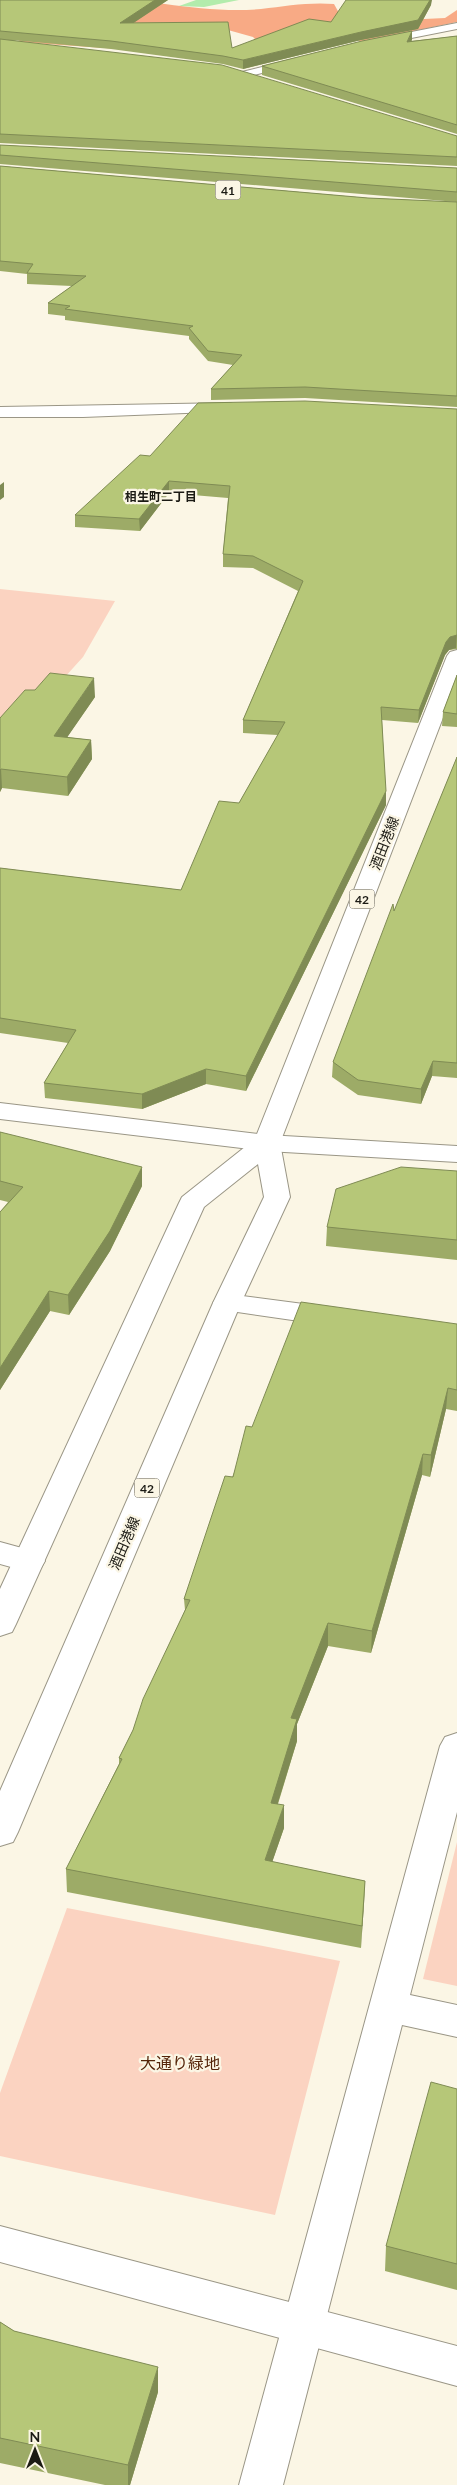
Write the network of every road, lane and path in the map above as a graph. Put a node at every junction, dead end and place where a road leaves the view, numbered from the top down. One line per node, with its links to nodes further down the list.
1 (457, 26): 2 (main road)
2 (361, 45)
3 (313, 57): 5 (main road)
4 (231, 71): 5 (main road)
5 (246, 74): 6 (main road)
6 (271, 82)
7 (247, 407): 8 (main road)
8 (0, 412)
9 (457, 656): 11 (main road, 酒田港線 / 42)
10 (0, 1111): 11 (main road)
11 (267, 1143): 12 (main road); 13 (main road, 酒田港線 / 42); 15 (main road)
12 (457, 1154)
13 (227, 1303): 14 (main road); 18 (main road, 酒田港線 / 42)
14 (361, 1321)
15 (14, 1557): 16 (main road)
16 (0, 1624)
17 (457, 1746): 19 (main road)
18 (0, 1832)
19 (389, 2006): 20 (main road); 22 (main road)
20 (457, 2021)
21 (0, 2244): 22 (main road)
22 (304, 2325): 23 (main road); 24 (main road)
23 (457, 2366)
24 (261, 2485)

